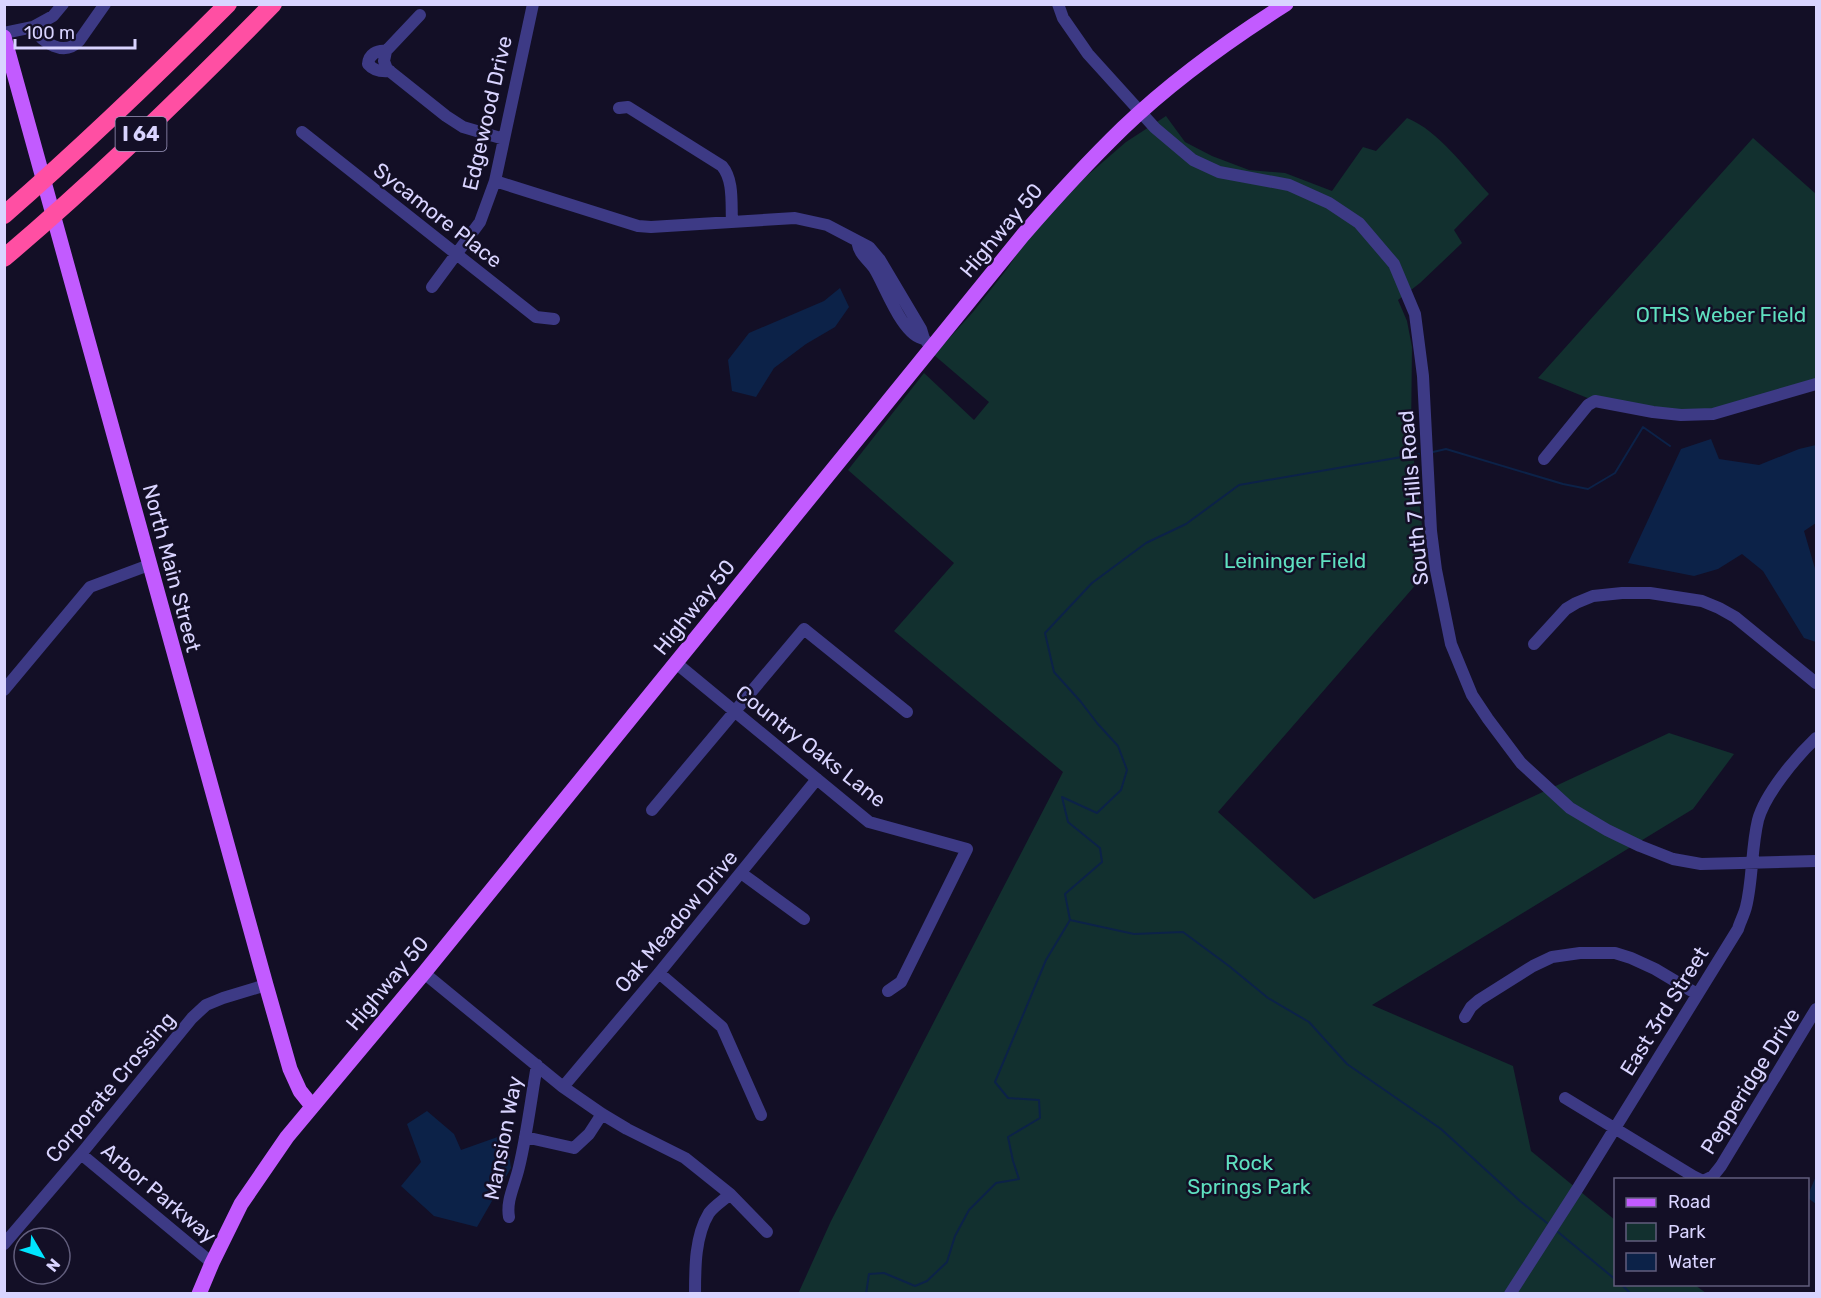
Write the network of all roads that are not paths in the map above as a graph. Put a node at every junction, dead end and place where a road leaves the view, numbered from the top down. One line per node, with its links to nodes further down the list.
1 (63, 4): 9 (street)
2 (105, 4): 9 (street)
3 (228, 4): 16 (highway, I 64)
4 (273, 4): 19 (highway, I 64)
5 (533, 4): 14 (street, Edgewood Drive)
6 (1058, 4): 12 (street, South 7 Hills Road)
7 (1286, 4): 12 (main road, Highway 50)
8 (420, 15): 14 (street)
9 (33, 27): 10 (street)
10 (4, 35): 25 (main road, North Main Street)
11 (619, 108): 17 (street)
12 (1141, 112): 22 (main road, Highway 50); 36 (street, South 7 Hills Road)
13 (302, 132): 18 (street, Sycamore Place)
14 (504, 139): 15 (street, Edgewood Drive)
15 (495, 181): 17 (street); 18 (street, Edgewood Drive)
16 (4, 215)
17 (732, 222): 22 (street)
18 (457, 255): 20 (street, Edgewood Drive); 21 (street, Sycamore Place)
19 (4, 258)
20 (432, 287)
21 (554, 319)
22 (928, 343): 27 (main road, Highway 50)
23 (1816, 384): 24 (street)
24 (1544, 459)
25 (149, 565): 29 (street); 41 (main road, North Main Street)
26 (1534, 644): 28 (street)
27 (676, 663): 30 (street, Country Oaks Lane); 39 (main road, Highway 50)
28 (1816, 683)
29 (4, 690)
30 (735, 711): 31 (street); 33 (street, Country Oaks Lane); 34 (street)
31 (907, 712)
32 (1816, 738): 36 (street, East 3rd Street)
33 (817, 779): 37 (street, Oak Meadow Drive); 42 (street, Country Oaks Lane)
34 (652, 810)
35 (1816, 861): 36 (street, South 7 Hills Road)
36 (1752, 863): 43 (street, East 3rd Street)
37 (741, 873): 38 (street); 40 (street, Oak Meadow Drive)
38 (804, 919)
39 (424, 973): 46 (street); 49 (main road, Highway 50)
40 (659, 973): 47 (street, Oak Meadow Drive); 51 (street)
41 (266, 985): 49 (main road, North Main Street); 54 (street, Corporate Crossing)
42 (888, 991)
43 (1697, 994): 45 (street); 52 (street, East 3rd Street)
44 (1816, 1009): 55 (street, Pepperidge Drive)
45 (1466, 1017)
46 (537, 1065): 47 (street); 53 (street, Mansion Way)
47 (563, 1087): 50 (street)
48 (1565, 1098): 52 (street)
49 (312, 1106): 61 (main road, Highway 50)
50 (602, 1114): 53 (street); 57 (street)
51 (761, 1114)
52 (1614, 1129): 56 (street); 64 (street, East 3rd Street)
53 (525, 1137): 58 (street, Mansion Way)
54 (81, 1154): 60 (street, Corporate Crossing); 61 (street, Arbor Parkway)
55 (1713, 1177)
56 (1696, 1178)
57 (730, 1194): 59 (street); 63 (street)
58 (509, 1217)
59 (767, 1232)
60 (4, 1244)
61 (212, 1263): 62 (main road, Highway 50)
62 (199, 1293)
63 (695, 1293)
64 (1510, 1293)

